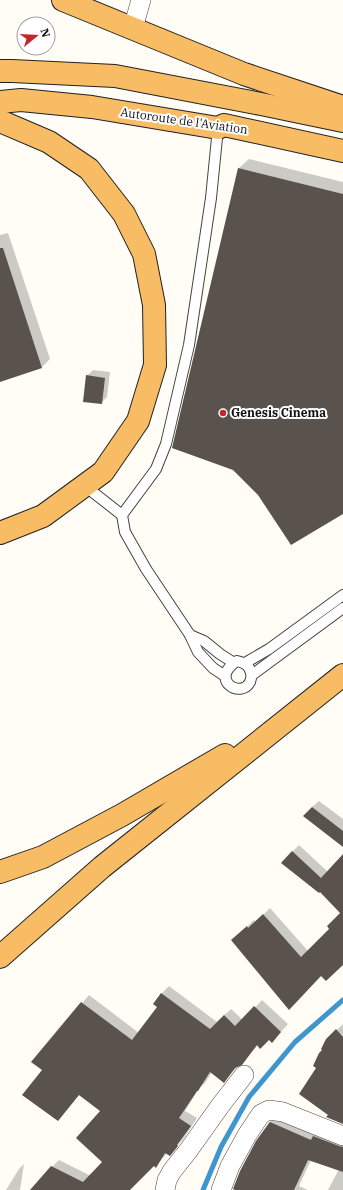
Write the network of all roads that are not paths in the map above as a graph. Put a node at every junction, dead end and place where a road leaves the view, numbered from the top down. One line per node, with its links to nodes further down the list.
1 (63, 0): 3 (highway)
2 (141, 0): 3 (street)
3 (133, 28): 6 (highway)
4 (0, 71): 8 (highway)
5 (0, 102): 9 (highway, Autoroute de l'Aviation)
6 (343, 107)
7 (0, 121): 11 (highway)
8 (343, 121)
9 (218, 128): 10 (highway, Autoroute de l'Aviation); 12 (lane)
10 (343, 151)
11 (85, 486): 12 (lane); 13 (highway)
12 (122, 515): 16 (lane)
13 (0, 533)
14 (343, 595): 18 (lane)
15 (343, 608): 19 (lane)
16 (190, 635): 17 (lane); 21 (lane)
17 (234, 663): 18 (lane); 21 (lane)
18 (245, 663): 19 (lane)
19 (252, 675): 21 (lane)
20 (343, 675): 22 (highway)
21 (225, 676)
22 (298, 711): 23 (highway); 24 (highway)
23 (0, 872)
24 (0, 957)
25 (244, 1075): 27 (street)
26 (343, 1136): 28 (street)
27 (165, 1190)
28 (221, 1190)

